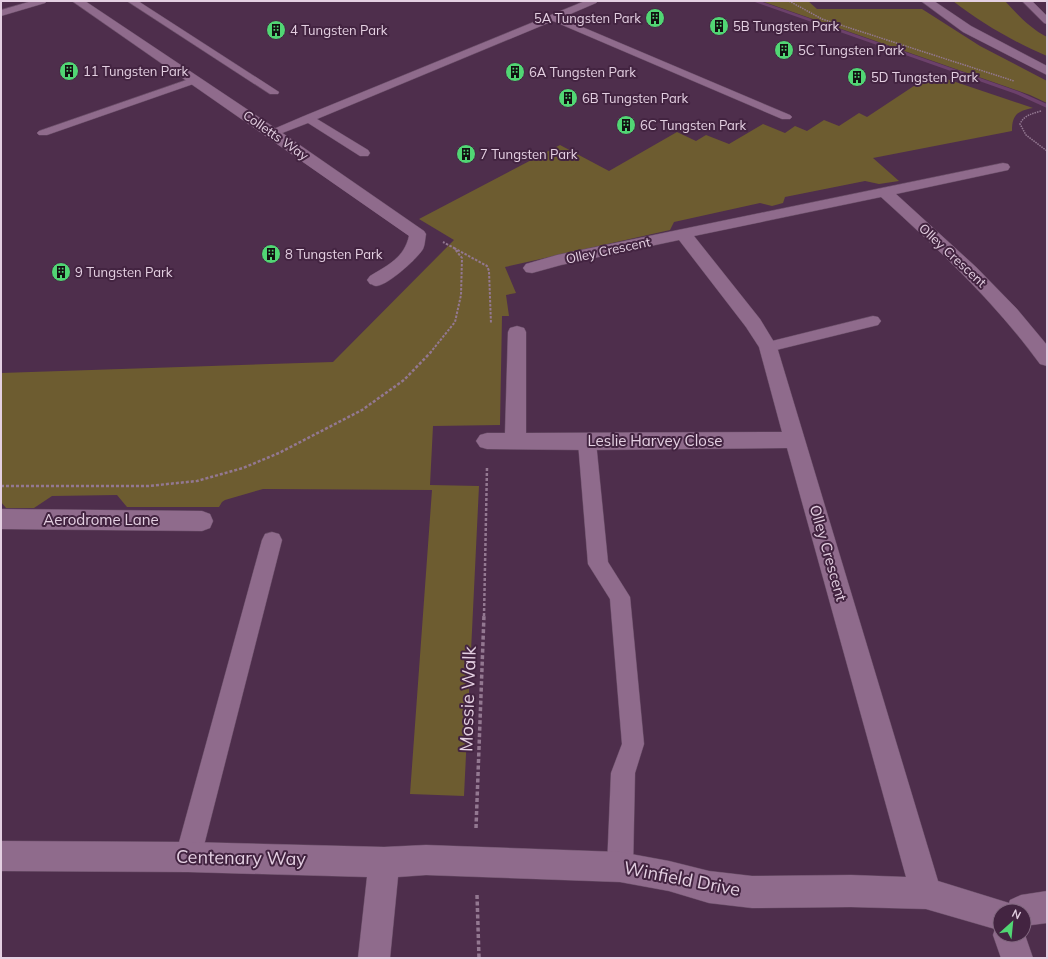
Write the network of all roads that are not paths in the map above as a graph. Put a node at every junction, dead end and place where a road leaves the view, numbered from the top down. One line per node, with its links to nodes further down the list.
1 (42, 1): 7 (lane)
2 (78, 1): 11 (street, Colletts Way)
3 (132, 1): 12 (lane)
4 (593, 1): 8 (lane)
5 (927, 1): 10 (street)
6 (1027, 1): 9 (lane)
7 (1, 13)
8 (551, 17): 13 (lane); 14 (lane)
9 (1047, 21)
10 (1047, 71)
11 (195, 80): 15 (lane); 16 (street, Colletts Way)
12 (274, 92)
13 (786, 117)
14 (308, 118): 16 (lane); 17 (lane)
15 (43, 133)
16 (273, 133): 22 (street, Colletts Way)
17 (364, 153)
18 (1003, 167): 19 (street, Olley Crescent)
19 (884, 192): 20 (street, Olley Crescent); 26 (street, Olley Crescent)
20 (684, 235): 21 (street, Olley Crescent); 25 (street, Olley Crescent)
21 (532, 268)
22 (376, 280)
23 (873, 321): 25 (lane)
24 (516, 332): 29 (street)
25 (768, 347): 27 (street, Olley Crescent)
26 (1047, 359)
27 (795, 440): 30 (street, Leslie Harvey Close); 38 (street, Olley Crescent)
28 (487, 441): 29 (street, Leslie Harvey Close)
29 (515, 441): 30 (street, Leslie Harvey Close)
30 (587, 442): 37 (lane)
31 (1, 519): 32 (street, Aerodrome Lane)
32 (202, 520)
33 (272, 540): 35 (lane)
34 (1, 856): 35 (street, Centenary Way)
35 (188, 857): 36 (street, Centenary Way)
36 (384, 862): 37 (street, Winfield Drive); 43 (street)
37 (620, 867): 38 (street, Winfield Drive)
38 (926, 894): 41 (street, Winfield Drive)
39 (1047, 907): 40 (street)
40 (1032, 909)
41 (992, 913)
42 (1012, 943): 44 (street)
43 (374, 958)
44 (1017, 958)

